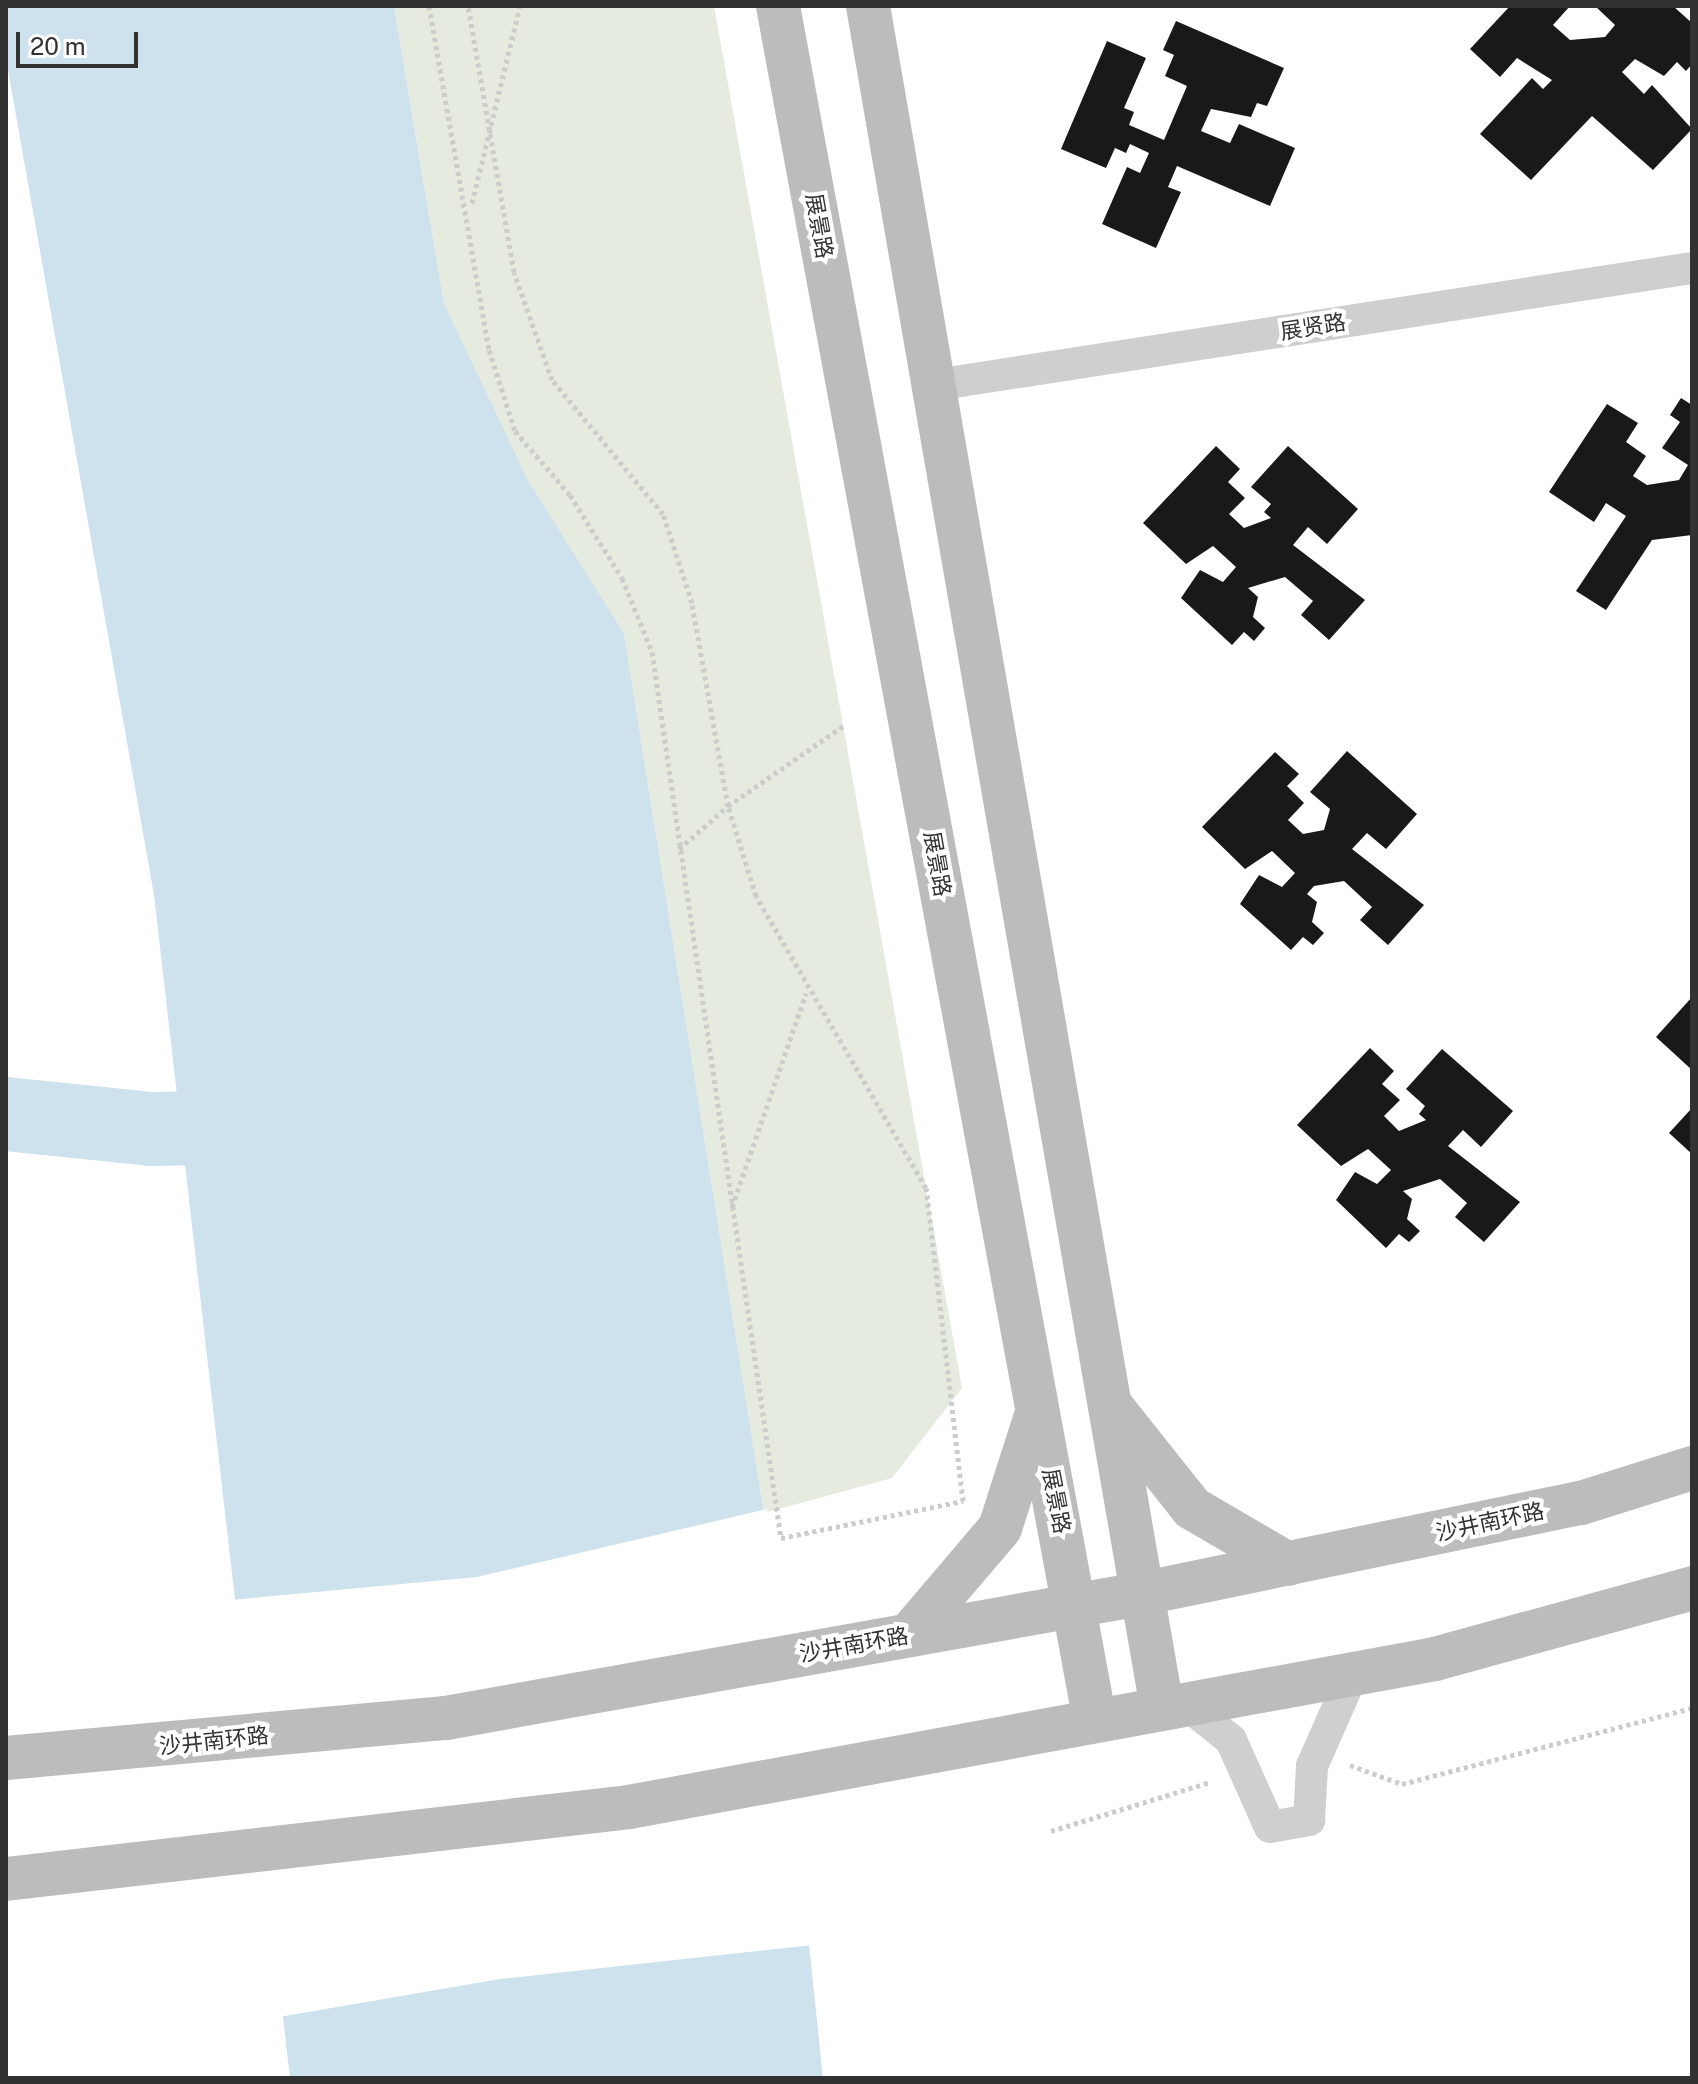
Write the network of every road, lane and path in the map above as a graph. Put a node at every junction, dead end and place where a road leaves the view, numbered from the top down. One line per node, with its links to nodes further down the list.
1 (429, 6): 11 (path)
2 (468, 6): 10 (path)
3 (520, 6): 6 (path, bridge)
4 (778, 6): 15 (main road, 展景路)
5 (868, 6): 8 (main road)
6 (472, 203)
7 (1692, 268): 8 (street, 展贤路)
8 (935, 385): 14 (main road)
9 (843, 726): 10 (path)
10 (728, 806): 11 (path); 12 (path)
11 (679, 849): 13 (path)
12 (806, 992): 13 (path); 13 (path)
13 (731, 1208)
14 (1109, 1404): 17 (main road); 19 (main road)
15 (1038, 1410): 20 (main road, 展景路); 21 (main road)
16 (1692, 1468): 17 (main road, 沙井南环路)
17 (1288, 1564): 19 (main road, 沙井南环路)
18 (1692, 1588): 22 (main road)
19 (1140, 1594): 20 (main road, 沙井南环路); 23 (main road)
20 (1076, 1606): 21 (main road, 沙井南环路); 25 (main road, 展景路)
21 (909, 1635): 26 (main road, 沙井南环路)
22 (1353, 1673): 23 (main road); 27 (street)
23 (1174, 1706): 25 (main road); 28 (street)
24 (1692, 1708): 27 (path)
25 (1095, 1721): 30 (main road)
26 (6, 1758)
27 (1312, 1766): 28 (street)
28 (1249, 1774): 29 (path)
29 (1051, 1831)
30 (6, 1879)

